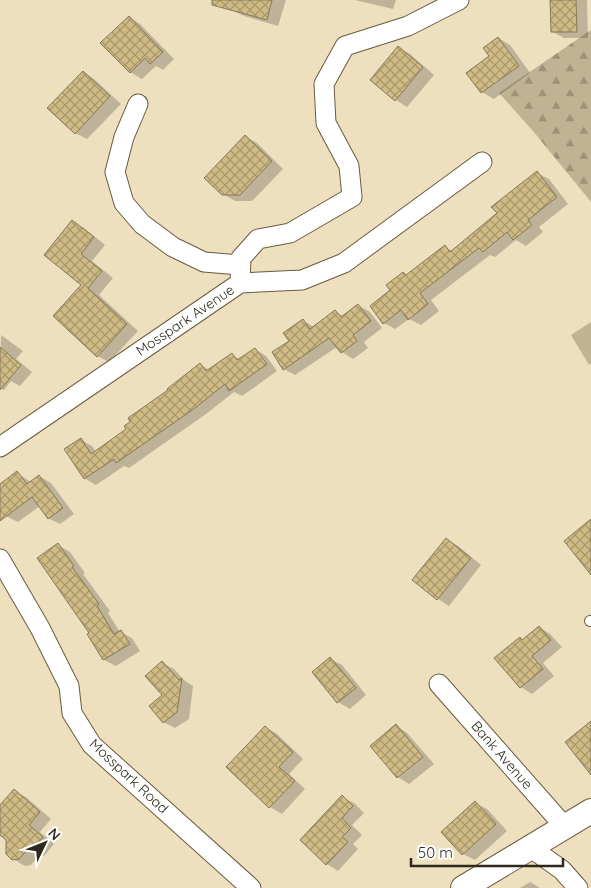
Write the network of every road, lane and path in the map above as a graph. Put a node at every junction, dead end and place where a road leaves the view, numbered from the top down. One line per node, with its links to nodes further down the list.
1 (459, 0): 4 (street)
2 (138, 104): 4 (street)
3 (482, 162): 4 (street, Mosspark Avenue)
4 (240, 274): 5 (street, Mosspark Avenue)
5 (0, 447)
6 (0, 559): 11 (street, Mosspark Road)
7 (438, 684): 9 (street, Bank Avenue)
8 (591, 811): 9 (street)
9 (565, 827): 10 (street)
10 (531, 848): 12 (street); 13 (street)
11 (251, 888)
12 (463, 888)
13 (578, 888)

